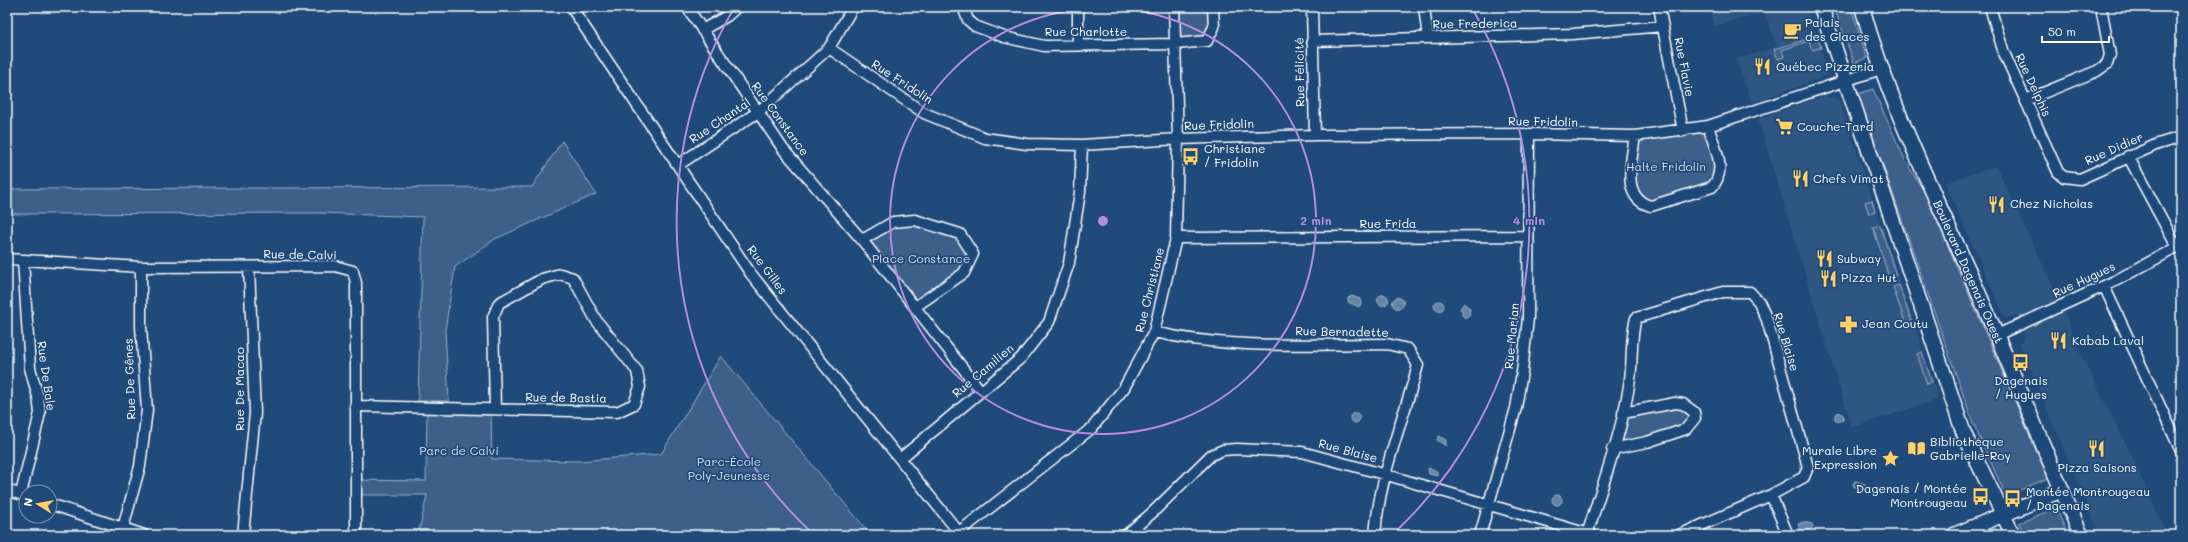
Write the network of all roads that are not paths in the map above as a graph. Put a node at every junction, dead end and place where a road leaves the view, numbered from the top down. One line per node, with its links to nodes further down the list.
1 (571, 7): 36 (street, Rue Gilles)
2 (686, 7): 17 (street, Rue Constance)
3 (737, 7): 17 (street)
4 (853, 7): 22 (street, Rue Chantal)
5 (963, 7): 21 (street, Rue Charlotte)
6 (1078, 7): 21 (street)
7 (1174, 7): 20 (street, Rue Christiane)
8 (1213, 7): 20 (street)
9 (1312, 7): 19 (street, Rue Félicité)
10 (1424, 7): 18 (street)
11 (1659, 7): 16 (street, Rue Flavie)
12 (1820, 7): 24 (main road)
13 (1862, 7): 23 (main road, Boulevard Dagenais Ouest)
14 (1990, 7): 25 (street, Rue Delphis)
15 (2101, 7): 25 (street)
16 (1663, 26): 18 (street, Rue Frederica); 28 (street, Rue Flavie)
17 (702, 30): 26 (street, Rue Constance)
18 (1428, 38): 19 (street, Rue Frederica)
19 (1312, 41): 30 (street, Rue Félicité)
20 (1175, 44): 21 (street, Rue Charlotte); 33 (street, Rue Christiane)
21 (1078, 45)
22 (829, 48): 26 (street, Rue Chantal); 34 (street, Rue Fridolin)
23 (1881, 69): 24 (street, Rue Fridolin); 49 (main road, Boulevard Dagenais Ouest)
24 (1846, 81): 27 (street, Rue Fridolin); 65 (main road)
25 (2026, 100): 37 (street, Rue Delphis)
26 (758, 112): 36 (street, Rue Chantal); 40 (street, Rue Constance)
27 (1708, 126): 28 (street, Rue Fridolin); 31 (street)
28 (1683, 131): 31 (street, Rue Fridolin)
29 (1529, 134): 30 (street, Rue Fridolin); 31 (street, Rue Fridolin); 38 (street, Rue Marian)
30 (1315, 136): 33 (street, Rue Fridolin)
31 (1634, 136)
32 (2181, 137): 35 (street, Rue Didier)
33 (1178, 139): 34 (street, Rue Fridolin); 39 (street, Rue Christiane)
34 (1082, 145): 50 (street, Rue Camilien)
35 (2128, 156): 37 (street, Rue Didier); 41 (street)
36 (678, 165): 56 (street, Rue Gilles)
37 (2058, 172)
38 (1528, 236): 39 (street, Rue Frida); 63 (street, Rue Marian)
39 (1176, 238): 48 (street, Rue Christiane)
40 (862, 240): 47 (street, Rue Constance); 47 (street)
41 (2179, 246): 46 (street, Rue Hugues)
42 (7, 259): 43 (street, Rue de Calvi)
43 (23, 260): 45 (street, Rue de Calvi); 58 (street, Rue De Bale)
44 (250, 267): 45 (street, Rue de Calvi); 51 (street, Rue de Calvi); 69 (street, Rue De Macao)
45 (141, 268): 66 (street, Rue De Gênes)
46 (2104, 286): 49 (street, Rue Hugues); 54 (street)
47 (914, 307): 50 (street, Rue Constance)
48 (1154, 332): 57 (street, Rue Bernadette); 67 (street, Rue Christiane)
49 (1997, 335): 60 (main road, Boulevard Dagenais Ouest)
50 (980, 390): 56 (street, Rue Camilien)
51 (355, 406): 52 (street, Rue de Bastia); 70 (street, Rue de Calvi)
52 (495, 409): 52 (street, Rue de Bastia)
53 (1623, 414): 55 (street, Rue Blaise); 55 (street); 62 (street, Rue Blaise)
54 (2180, 446)
55 (1612, 450): 74 (street, Rue Blaise)
56 (901, 458): 67 (street, Rue Gilles)
57 (1386, 475): 63 (street, Rue Blaise); 71 (street, Rue Blaise); 72 (street, Rue Bernadette)
58 (25, 484)
59 (7, 490): 61 (street)
60 (2062, 490): 65 (main road); 79 (main road, Boulevard Dagenais Ouest)
61 (18, 493)
62 (1771, 495): 75 (street, Rue Blaise); 76 (street)
63 (1488, 504): 73 (street, Rue Marian); 74 (street, Rue Blaise)
64 (58, 507): 66 (street)
65 (2002, 514): 77 (main road); 78 (main road)
66 (122, 532): 68 (street)
67 (960, 534)
68 (144, 535)
69 (243, 535)
70 (356, 535)
71 (1126, 535)
72 (1375, 535)
73 (1480, 535)
74 (1589, 535)
75 (1679, 535)
76 (1788, 535)
77 (1957, 535)
78 (2013, 535)
79 (2082, 535)

